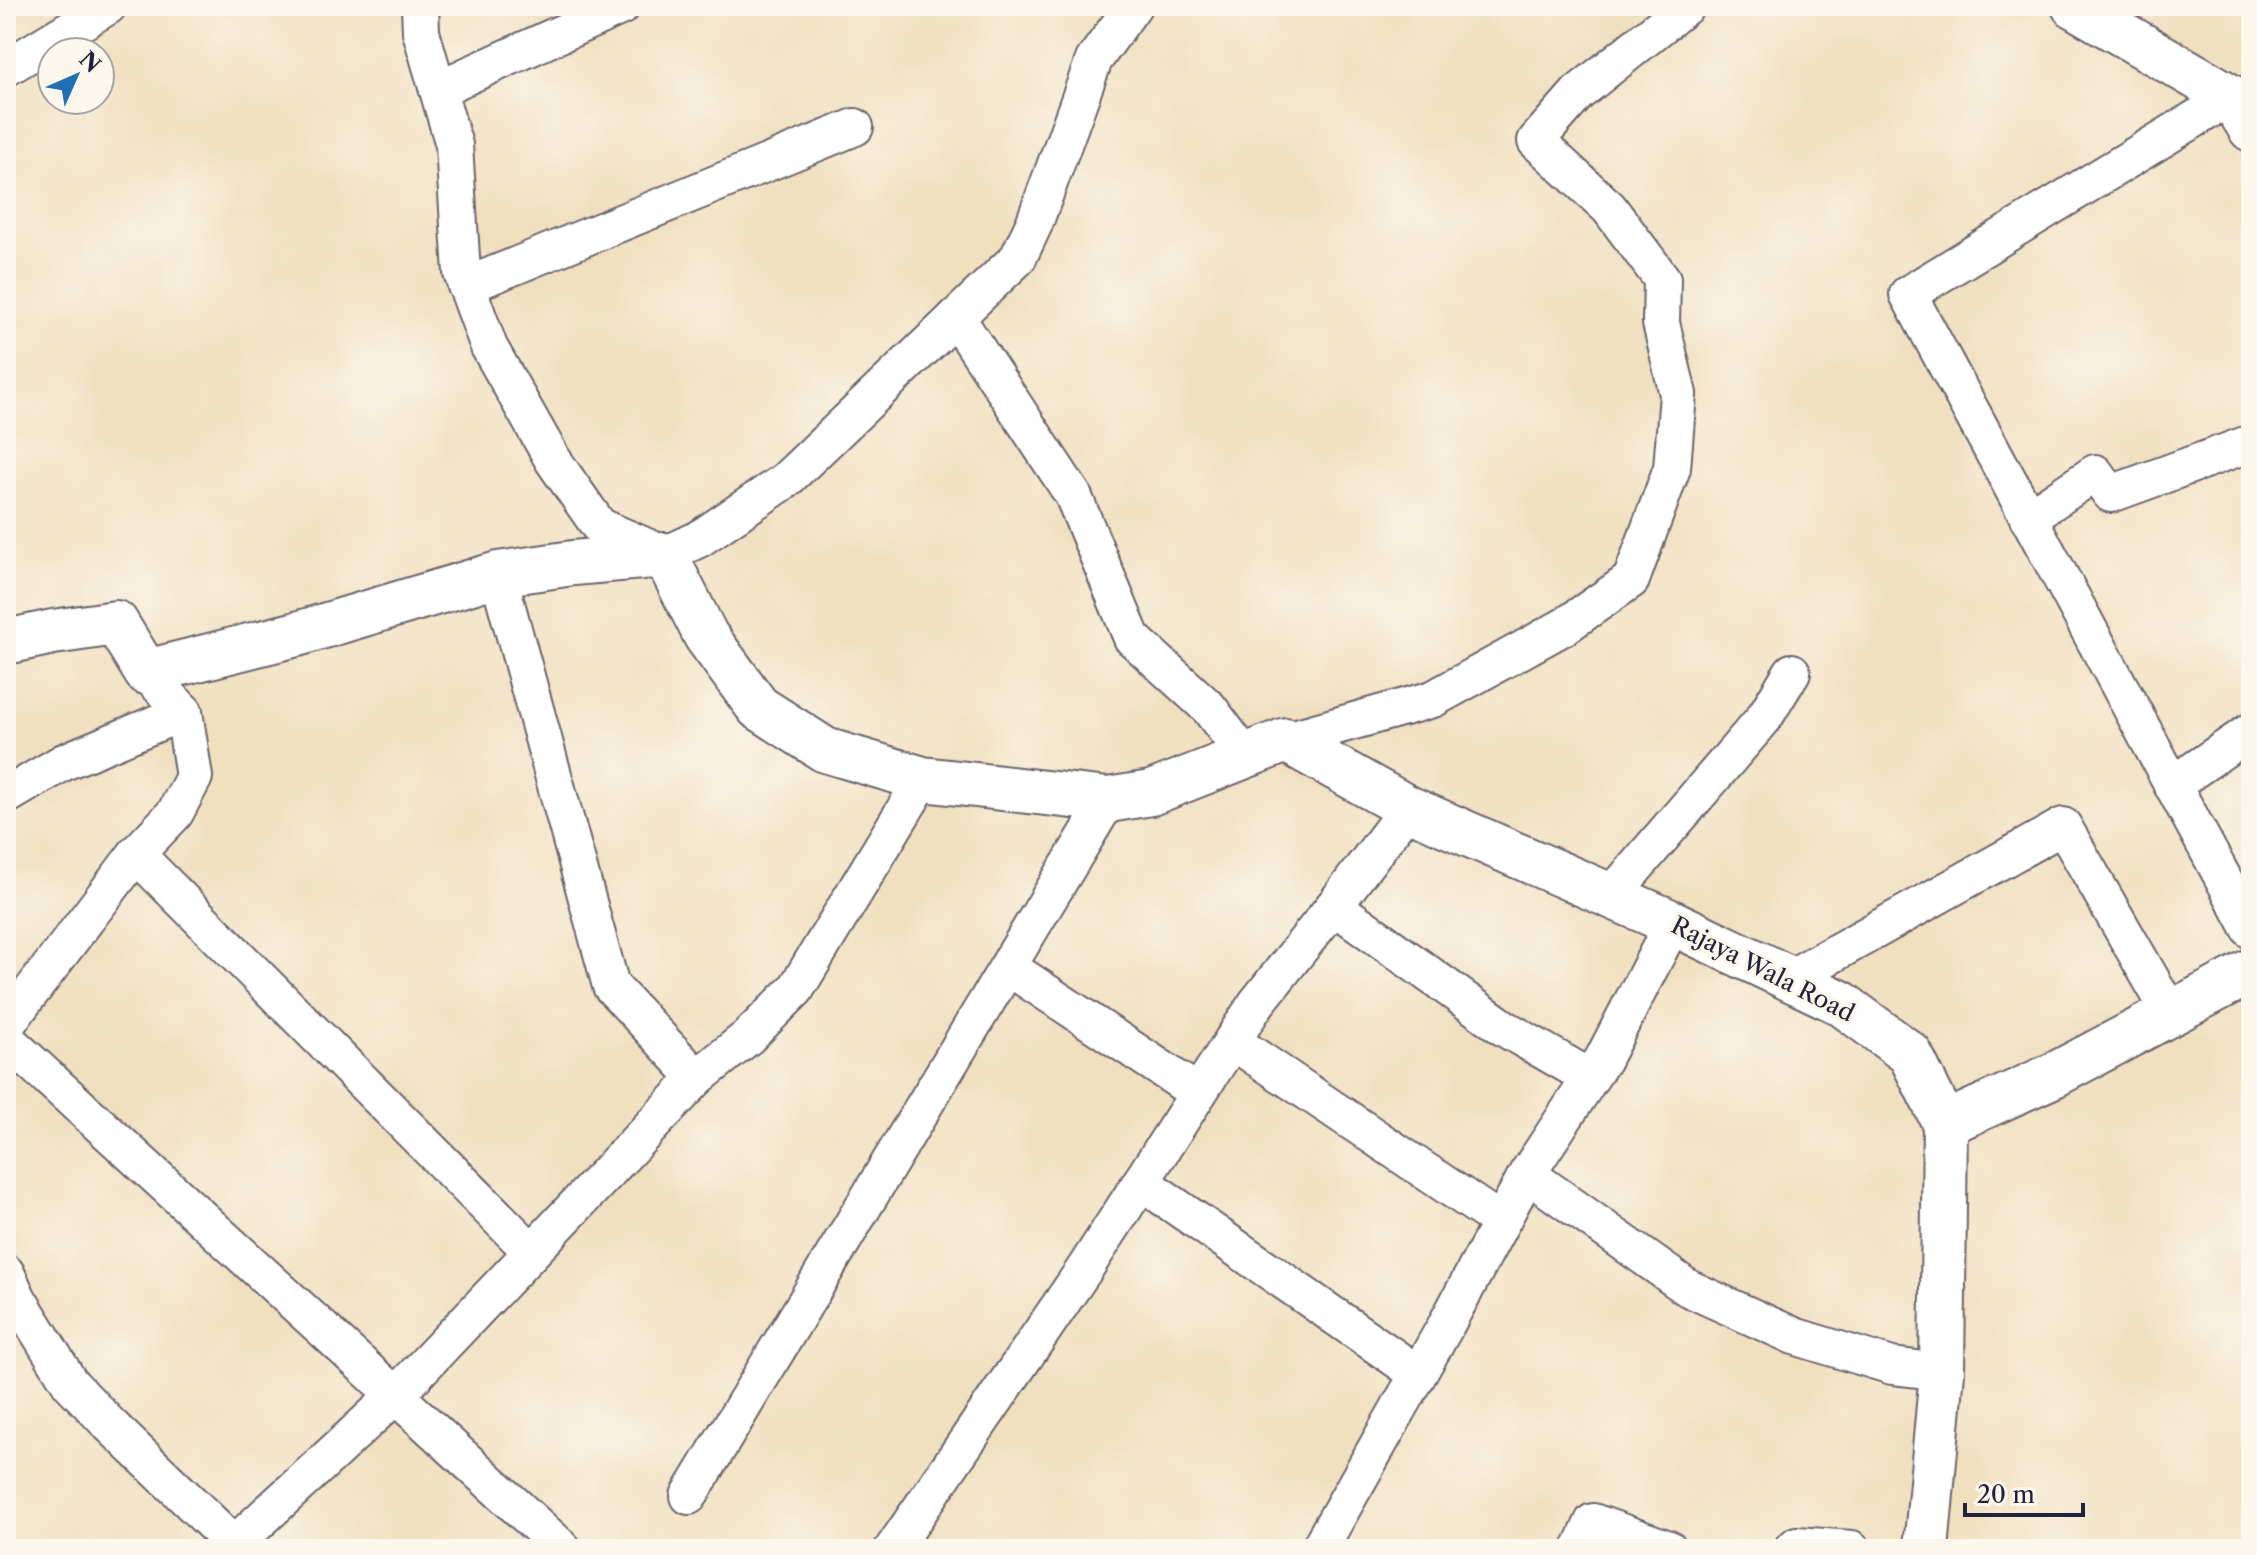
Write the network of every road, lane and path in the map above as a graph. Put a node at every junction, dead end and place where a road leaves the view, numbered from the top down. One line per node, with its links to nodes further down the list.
1 (108, 6): 7 (street)
2 (420, 6): 8 (street)
3 (622, 6): 8 (street)
4 (1133, 6): 12 (street)
5 (1686, 6): 22 (street)
6 (2074, 6): 9 (street)
7 (6, 68)
8 (438, 89): 11 (street)
9 (2241, 113): 14 (street)
10 (855, 127): 11 (street)
11 (466, 286): 15 (street)
12 (956, 317): 15 (street); 23 (street)
13 (2251, 443): 14 (street)
14 (2028, 518): 25 (street)
15 (665, 555): 16 (street); 24 (street)
16 (498, 574): 18 (street); 42 (street)
17 (6, 642): 18 (street)
18 (146, 672): 20 (street)
19 (1792, 672): 30 (street)
20 (184, 712): 26 (street); 29 (street)
21 (2251, 731): 25 (street)
22 (1286, 740): 23 (street); 28 (street, Rajaya Wala Road)
23 (1245, 756): 27 (street)
24 (923, 779): 27 (street); 42 (street)
25 (2172, 785): 33 (street)
26 (6, 796)
27 (1108, 800): 34 (street)
28 (1408, 808): 30 (street, Rajaya Wala Road); 31 (street)
29 (136, 854): 38 (street); 48 (street)
30 (1610, 897): 32 (street, Rajaya Wala Road)
31 (1334, 906): 40 (street); 41 (street)
32 (1673, 923): 36 (street, Rajaya Wala Road); 41 (street)
33 (2251, 930)
34 (1008, 967): 43 (street); 53 (street)
35 (2251, 971): 37 (street)
36 (1790, 978): 37 (street); 44 (street, Rajaya Wala Road)
37 (2171, 1014): 44 (street)
38 (6, 1025)
39 (6, 1039): 52 (street)
40 (1232, 1041): 43 (street); 47 (street)
41 (1589, 1077): 45 (street)
42 (697, 1078): 48 (street)
43 (1198, 1093): 46 (street)
44 (1945, 1124): 50 (street, Rajaya Wala Road)
45 (1527, 1174): 47 (street); 50 (street)
46 (1141, 1182): 51 (street); 56 (street)
47 (1501, 1222): 51 (street)
48 (531, 1251): 52 (street)
49 (6, 1273): 54 (street)
50 (1942, 1372): 62 (street, Rajaya Wala Road)
51 (1418, 1374): 57 (street)
52 (396, 1395): 54 (street); 55 (street)
53 (689, 1496)
54 (234, 1547)
55 (563, 1549)
56 (893, 1549)
57 (1319, 1549)
58 (1581, 1549): 59 (street)
59 (1669, 1549)
60 (1792, 1549): 61 (street)
61 (1852, 1549)
62 (1926, 1549)

